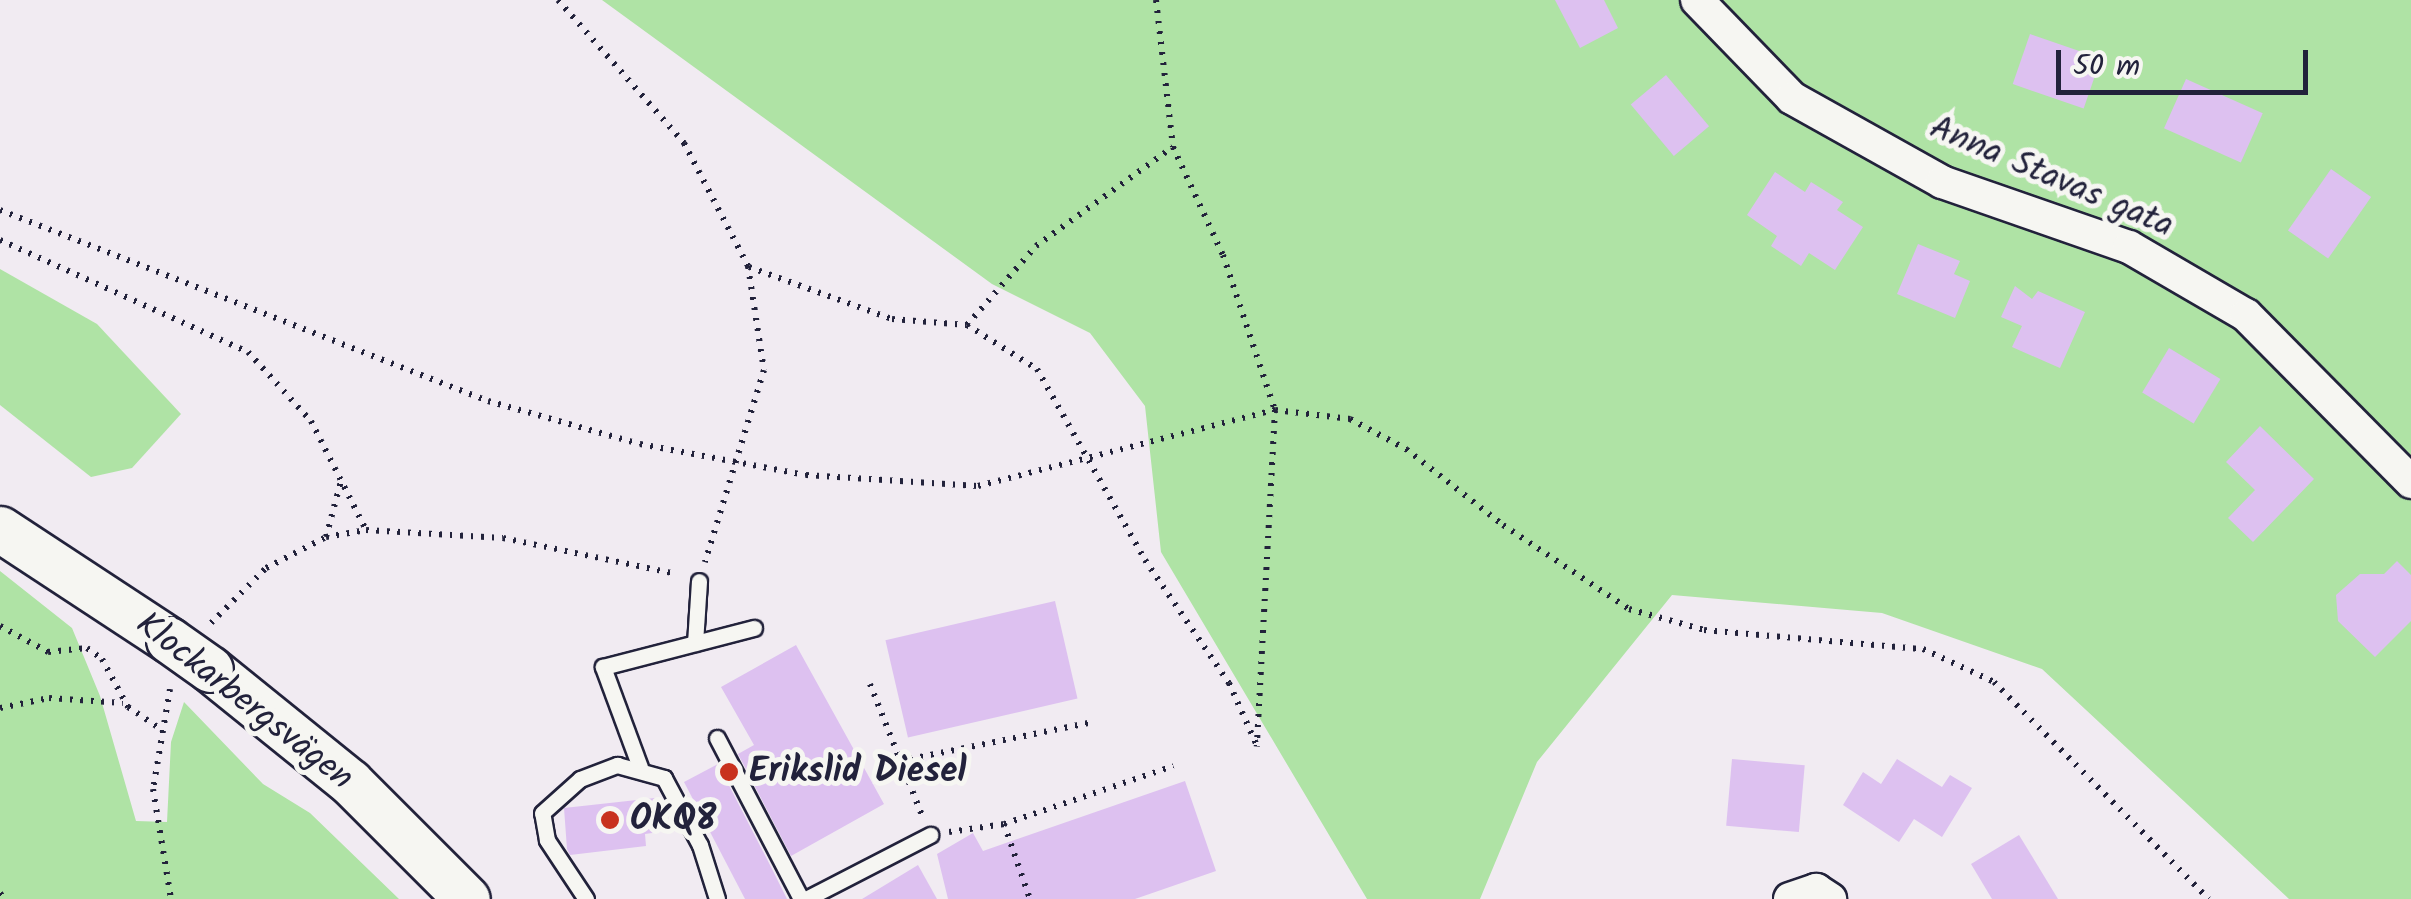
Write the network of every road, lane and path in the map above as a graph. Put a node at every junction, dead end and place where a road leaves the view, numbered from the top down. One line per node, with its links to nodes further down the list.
1 (558, 0): 7 (path)
2 (1156, 0): 4 (path)
3 (1697, 0): 13 (street, Anna Stavas gata)
4 (1172, 148): 8 (path); 9 (path)
5 (0, 210): 11 (path)
6 (0, 240): 12 (path)
7 (748, 266): 8 (path); 11 (path)
8 (967, 325): 10 (path)
9 (1275, 410): 10 (path); 10 (path); 41 (path)
10 (1089, 461): 11 (path)
11 (740, 462): 17 (path)
12 (341, 480): 15 (path); 16 (path)
13 (2411, 482)
14 (0, 529): 21 (main road, Klockarbergsvägen)
15 (366, 530): 16 (path); 17 (path)
16 (326, 537): 21 (path)
17 (698, 581): 20 (lane)
18 (0, 626): 23 (path)
19 (754, 628): 20 (lane)
20 (694, 643): 30 (lane)
21 (188, 658): 26 (path); 34 (main road, Klockarbergsvägen)
22 (870, 684): 28 (path)
23 (128, 707): 24 (path); 26 (path)
24 (0, 708)
25 (1088, 723): 28 (path)
26 (162, 729): 33 (path)
27 (717, 738): 37 (lane)
28 (900, 761): 32 (path)
29 (1173, 766): 31 (path)
30 (640, 767): 35 (lane); 36 (lane)
31 (1004, 824): 32 (path); 38 (path)
32 (930, 835): 37 (lane)
33 (170, 899)
34 (467, 899)
35 (586, 899)
36 (716, 899)
37 (804, 899)
38 (1030, 899)
39 (1790, 899): 40 (street)
40 (1830, 899)
41 (2209, 899)

